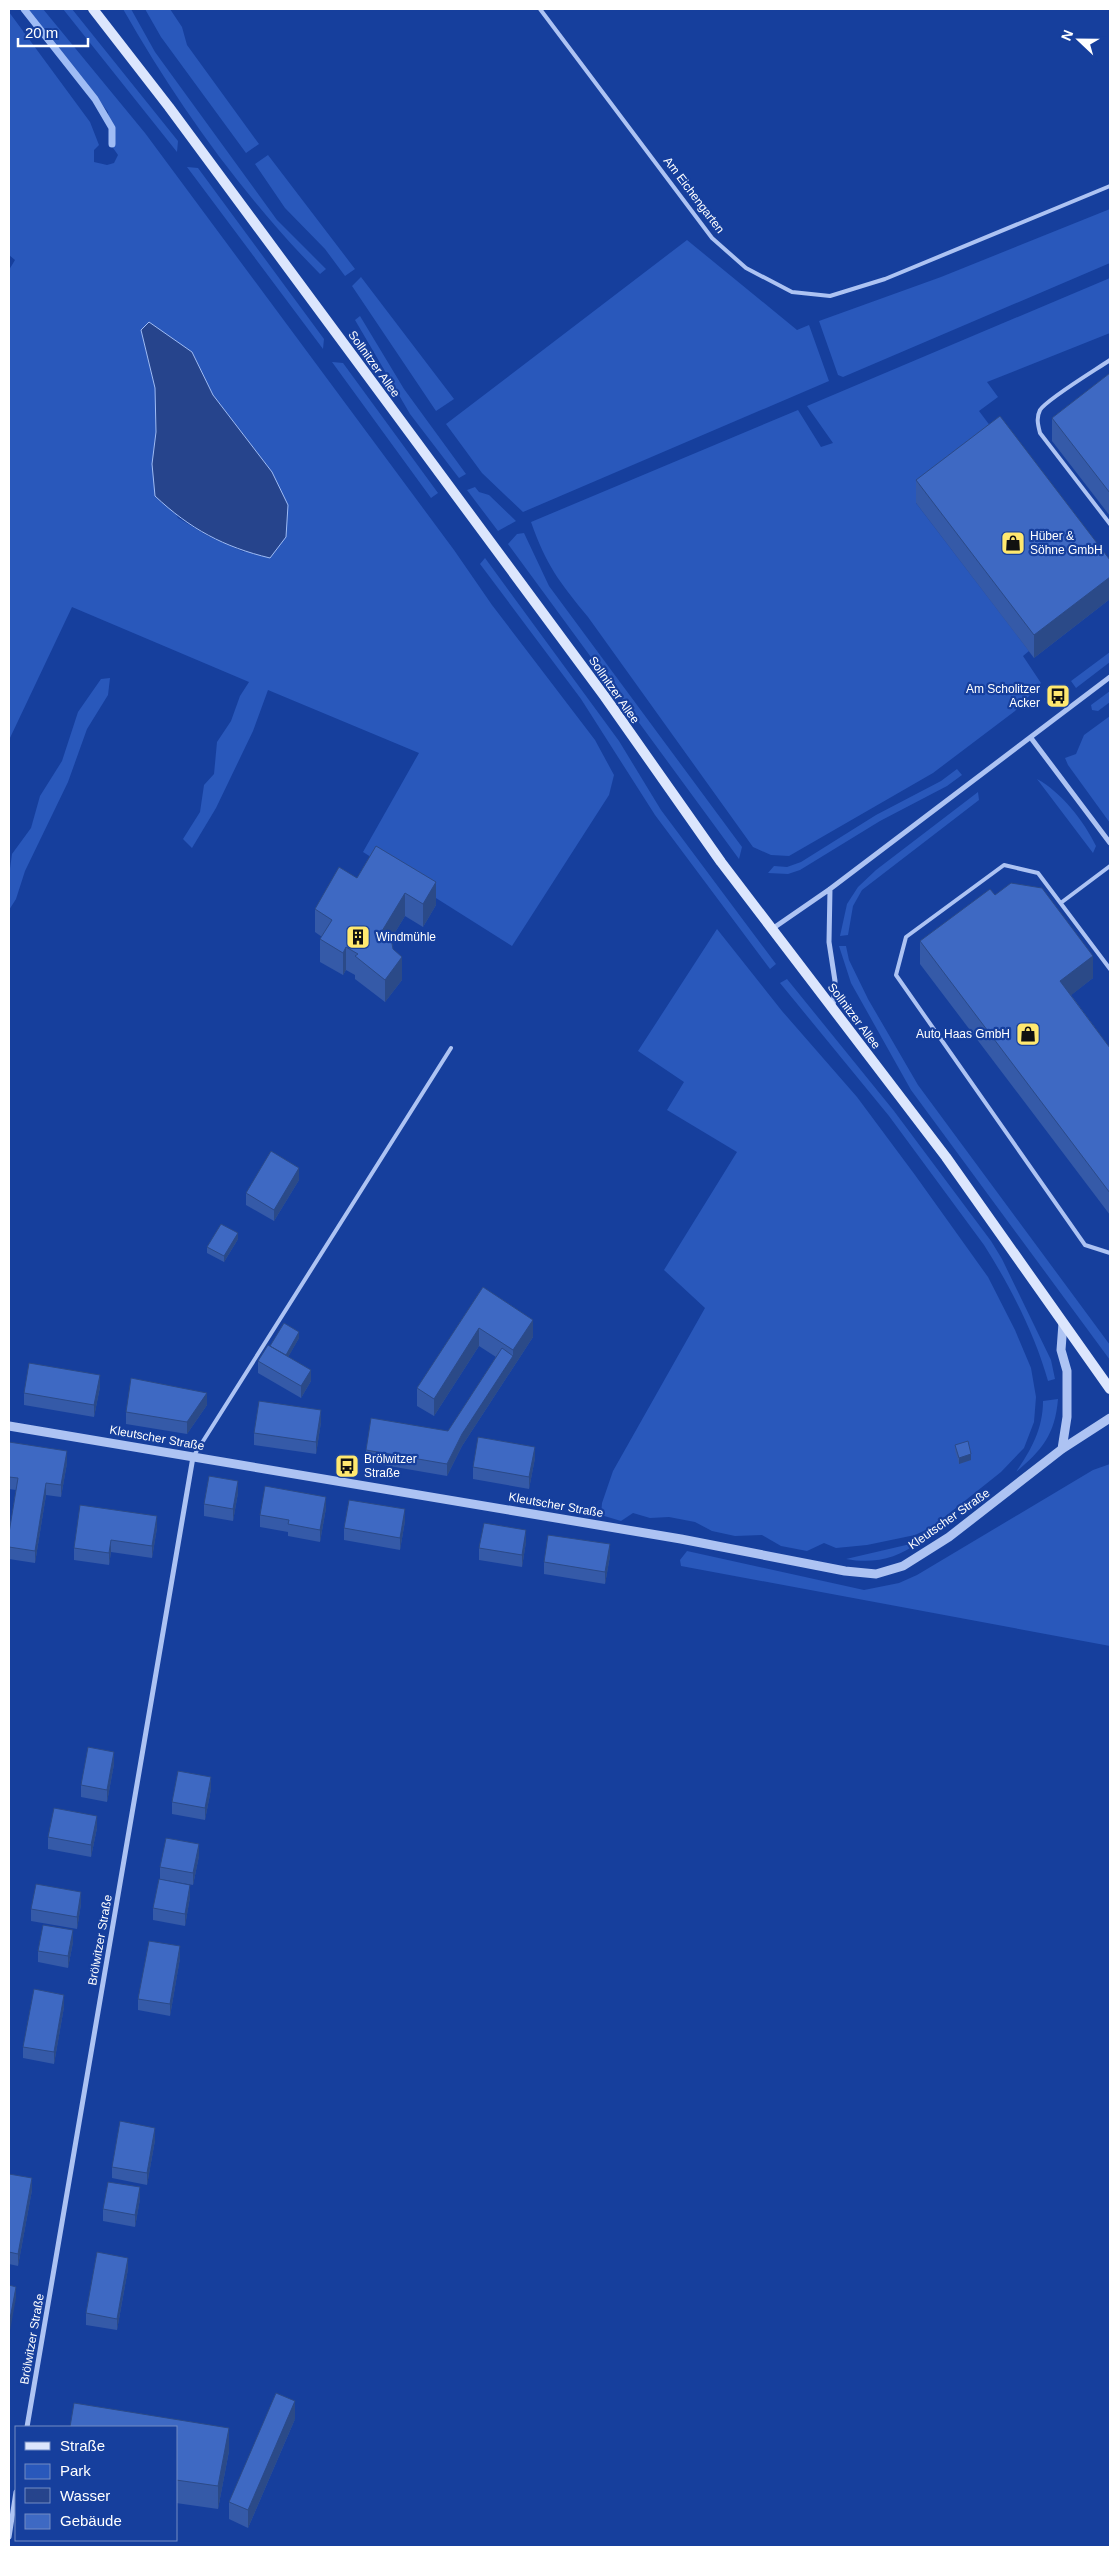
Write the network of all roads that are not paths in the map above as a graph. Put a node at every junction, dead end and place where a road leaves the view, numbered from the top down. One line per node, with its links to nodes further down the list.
1 (93, 9): 12 (main road, Sollnitzer Allee)
2 (540, 9): 3 (lane, Am Eichengarten)
3 (1110, 186)
4 (1110, 360): 5 (lane)
5 (1110, 524)
6 (1110, 677): 7 (street)
7 (1031, 738): 8 (street); 10 (street)
8 (1110, 843)
9 (1110, 866): 11 (lane)
10 (830, 889): 12 (street); 14 (street)
11 (1062, 902): 13 (lane); 16 (lane)
12 (772, 929): 14 (main road, Sollnitzer Allee)
13 (1110, 969)
14 (833, 1010): 17 (main road, Sollnitzer Allee)
15 (451, 1048): 22 (lane)
16 (1110, 1253)
17 (1063, 1322): 18 (main road, Sollnitzer Allee); 21 (street)
18 (1110, 1389)
19 (1110, 1418): 21 (street, Kleutscher Straße)
20 (9, 1426): 22 (street, Kleutscher Straße)
21 (1062, 1449): 22 (street, Kleutscher Straße)
22 (193, 1457): 23 (street, Brölwitzer Straße)
23 (27, 2426)
24 (15, 2498): 25 (street)
25 (9, 2537)

